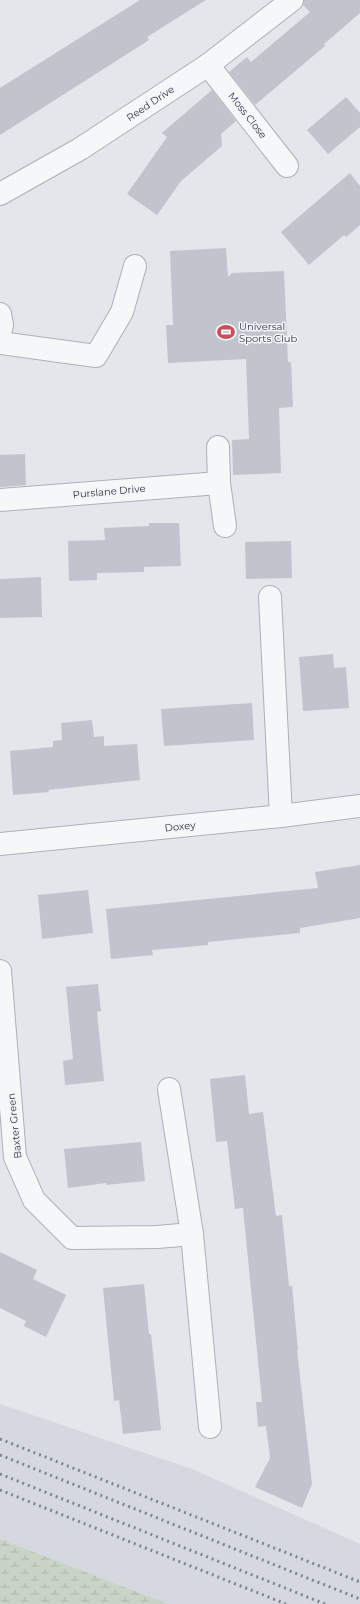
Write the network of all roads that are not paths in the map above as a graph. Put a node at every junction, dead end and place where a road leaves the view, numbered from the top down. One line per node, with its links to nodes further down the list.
1 (292, 0): 2 (street, Reed Drive)
2 (208, 65): 3 (street, Moss Close); 4 (street, Reed Drive)
3 (287, 166)
4 (0, 194)
5 (135, 266): 8 (street)
6 (0, 314): 7 (street)
7 (0, 333)
8 (0, 343)
9 (218, 447): 10 (street)
10 (218, 483): 11 (street, Purslane Drive); 12 (street)
11 (0, 500)
12 (225, 526)
13 (270, 597): 15 (street)
14 (360, 806): 15 (street, Doxey)
15 (281, 816): 16 (street, Doxey)
16 (0, 844)
17 (0, 971): 19 (street, Baxter Green)
18 (169, 1089): 19 (street)
19 (192, 1234): 20 (street)
20 (210, 1427)

